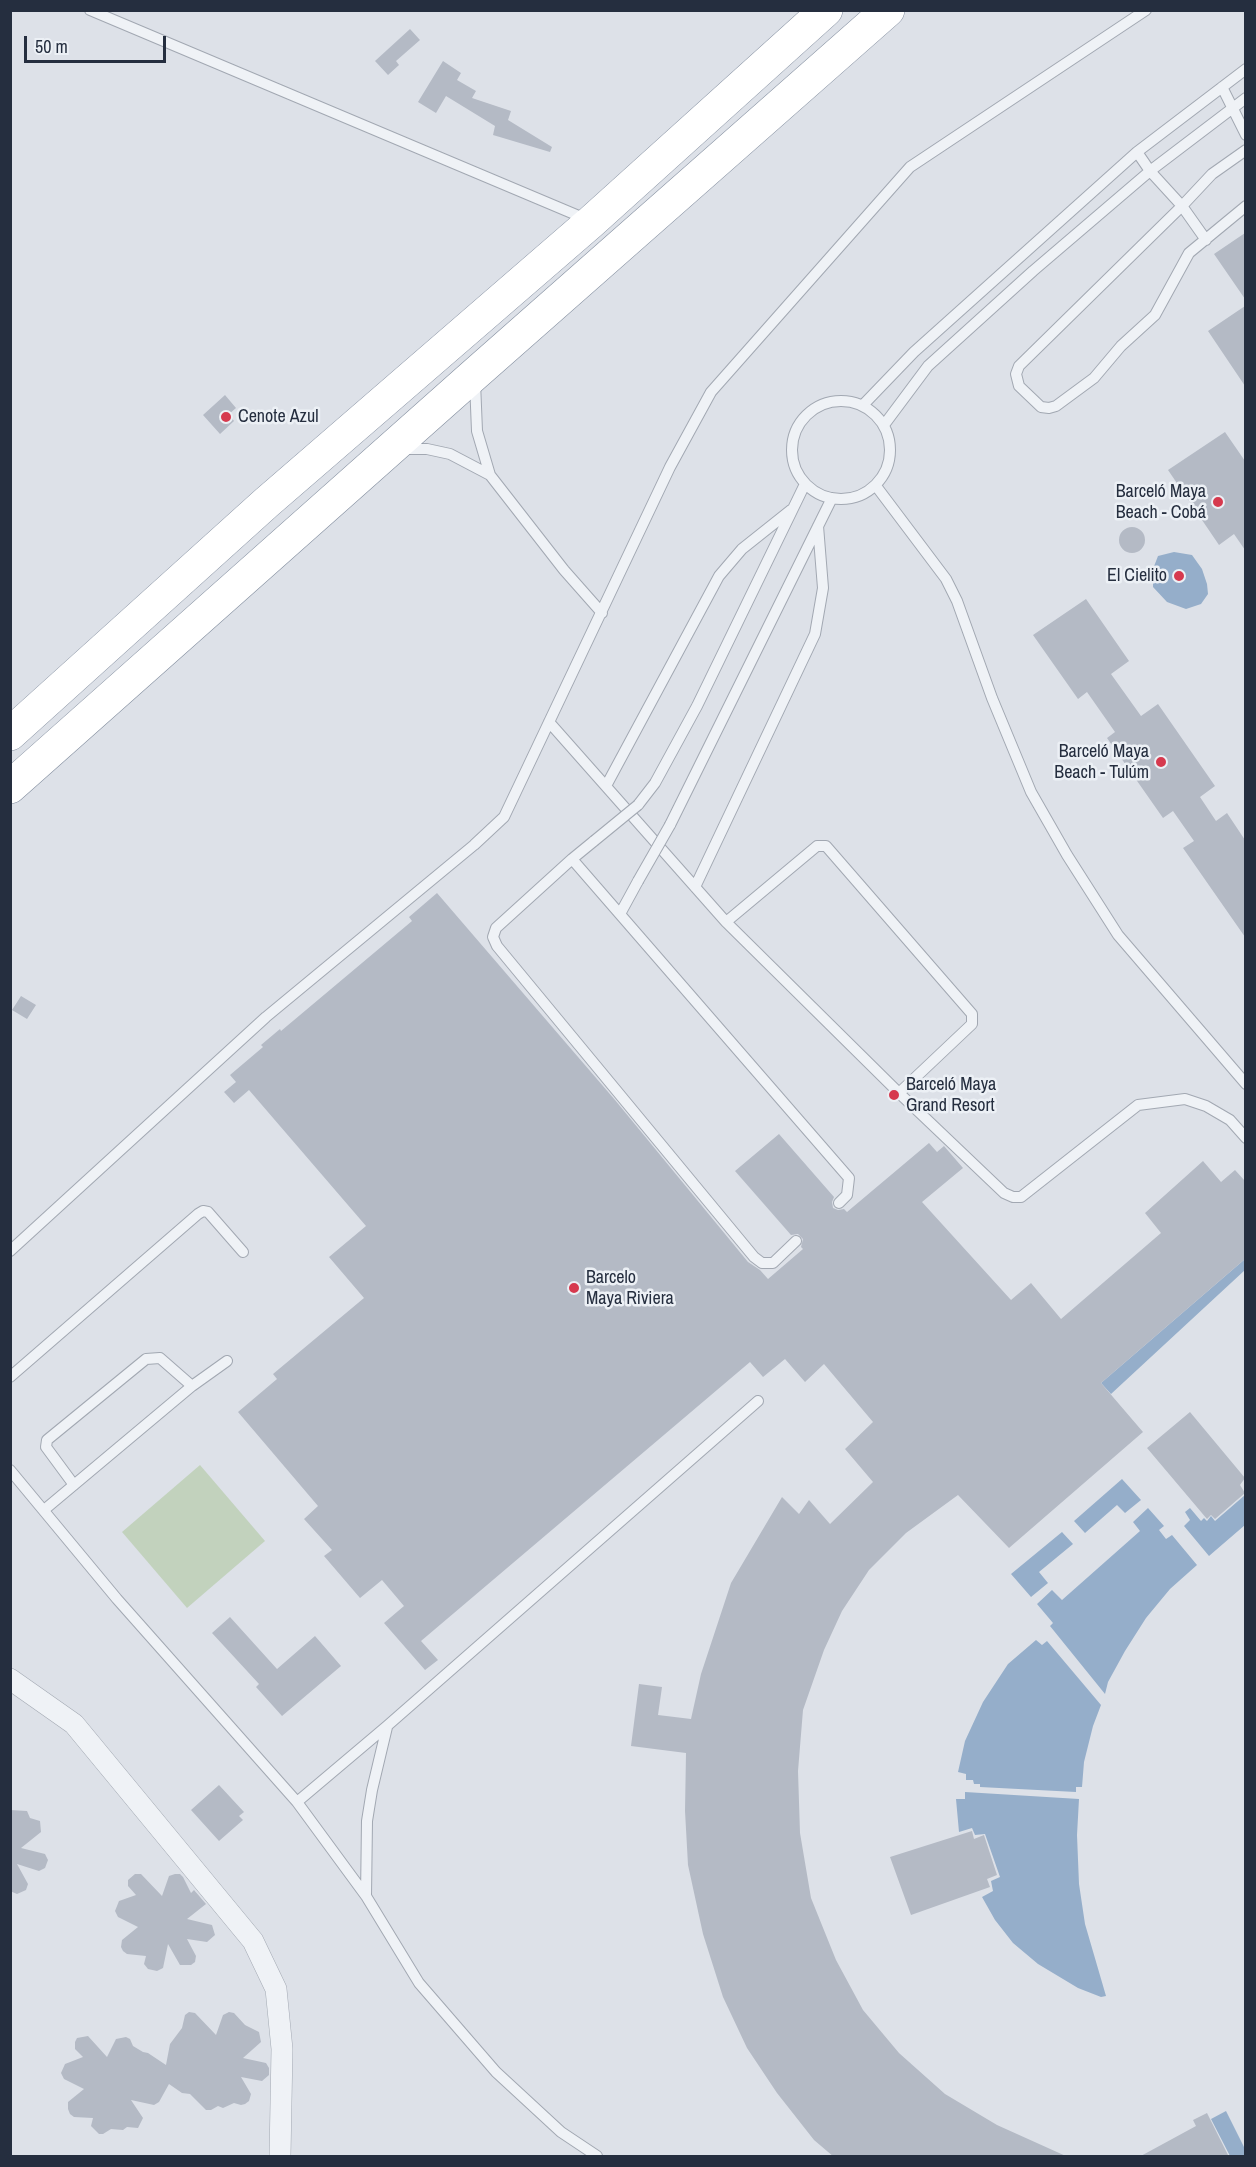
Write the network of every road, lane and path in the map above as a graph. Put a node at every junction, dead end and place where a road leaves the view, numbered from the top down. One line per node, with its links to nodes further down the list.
1 (90, 10): 15 (lane)
2 (826, 10): 15 (highway)
3 (888, 10): 17 (highway)
4 (1146, 10): 27 (lane)
5 (1245, 69): 6 (lane)
6 (1222, 87): 8 (lane); 11 (lane)
7 (1245, 98): 8 (lane)
8 (1231, 109): 9 (lane); 12 (lane)
9 (1245, 135)
10 (1245, 150): 13 (lane)
11 (1137, 152): 12 (lane); 18 (lane)
12 (1150, 171): 13 (lane); 19 (lane)
13 (1182, 206): 16 (lane); 16 (lane)
14 (1245, 206): 16 (lane)
15 (591, 222): 29 (highway)
16 (1206, 240)
17 (475, 374): 20 (highway); 21 (lane)
18 (863, 405): 19 (lane); 22 (lane)
19 (884, 425): 23 (lane)
20 (390, 449): 21 (lane); 31 (highway)
21 (490, 475): 27 (lane)
22 (805, 484): 24 (lane); 25 (lane)
23 (876, 486): 24 (lane); 36 (lane)
24 (832, 498): 26 (lane)
25 (793, 508): 30 (lane); 32 (lane, bridge)
26 (818, 526): 33 (lane); 34 (lane, bridge)
27 (602, 613): 28 (lane)
28 (549, 722): 30 (lane); 41 (lane)
29 (10, 734)
30 (606, 786): 33 (lane)
31 (10, 787)
32 (572, 859): 34 (lane); 40 (lane)
33 (695, 887): 35 (lane)
34 (620, 914): 39 (lane)
35 (726, 922): 37 (lane); 37 (lane)
36 (1245, 1084)
37 (899, 1093): 38 (lane)
38 (1245, 1138)
39 (839, 1203)
40 (796, 1241)
41 (10, 1251)
42 (243, 1252): 44 (lane)
43 (227, 1361): 45 (lane)
44 (10, 1377)
45 (192, 1386): 48 (lane); 48 (lane)
46 (758, 1401): 51 (lane)
47 (10, 1470): 49 (lane)
48 (74, 1485): 49 (lane)
49 (44, 1510): 52 (lane)
50 (10, 1679): 54 (street)
51 (387, 1726): 52 (lane); 53 (lane)
52 (297, 1802): 53 (lane)
53 (366, 1896): 55 (lane)
54 (280, 2157)
55 (597, 2157)

